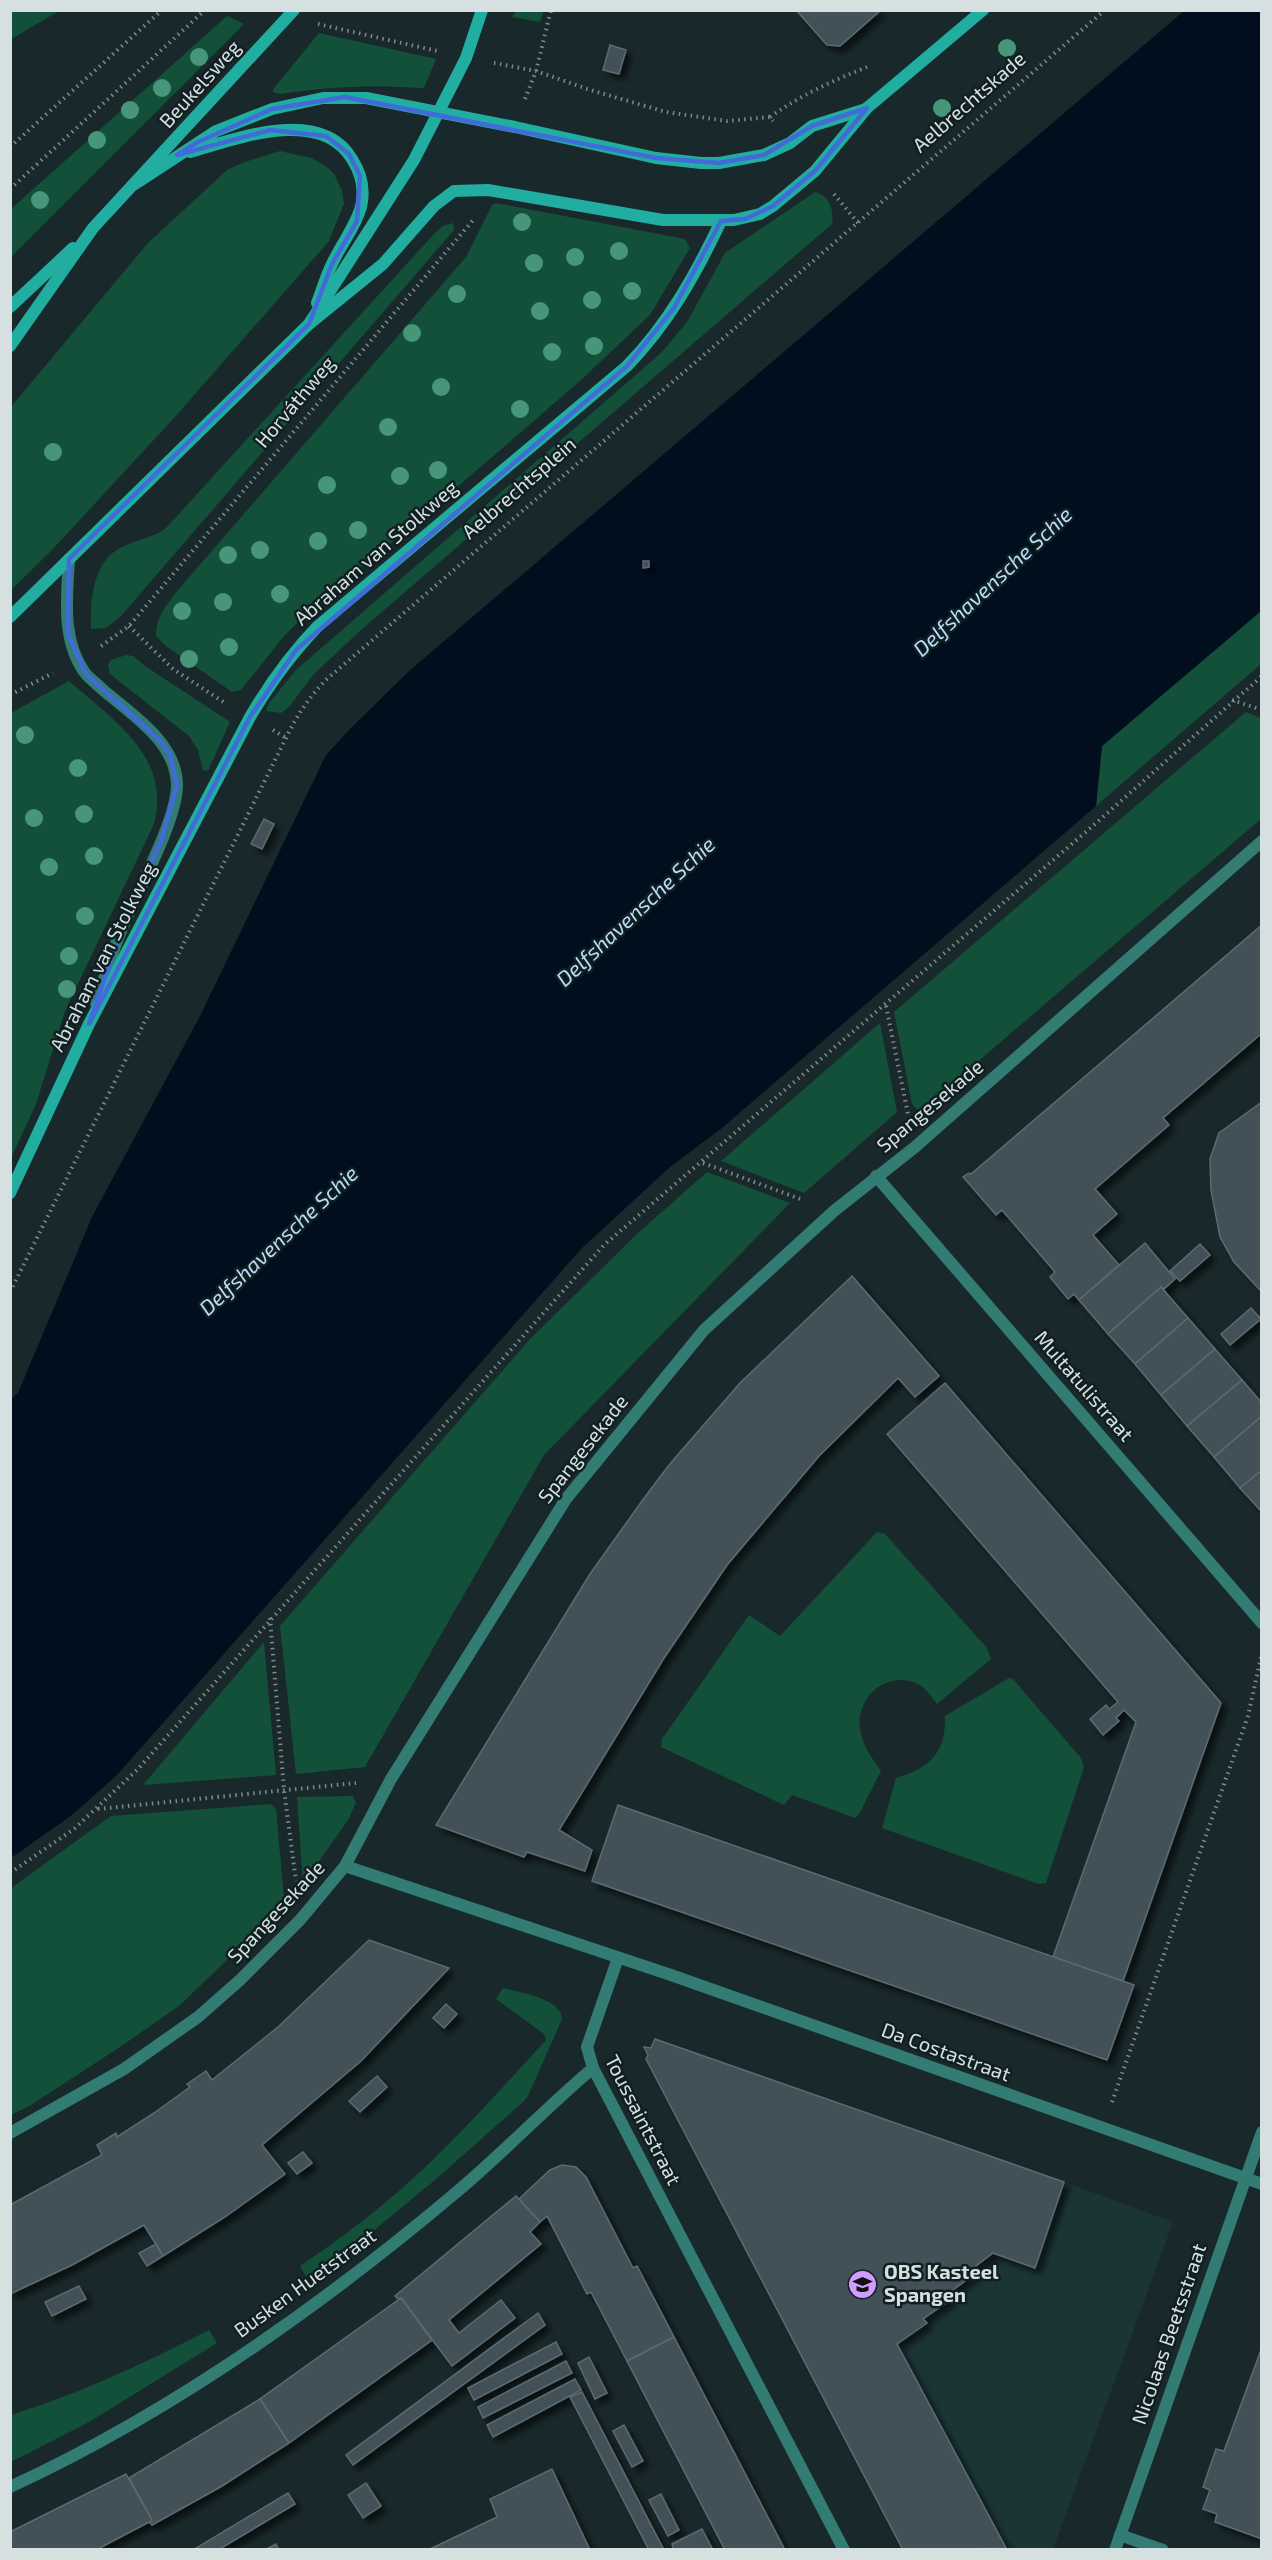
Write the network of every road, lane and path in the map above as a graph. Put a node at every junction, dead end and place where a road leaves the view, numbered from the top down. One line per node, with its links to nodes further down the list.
1 (162, 10): 16 (path)
2 (205, 10): 20 (path)
3 (482, 10): 8 (street)
4 (551, 10): 10 (path)
5 (983, 10): 11 (street)
6 (1105, 10): 23 (path, Aelbrechtskade)
7 (291, 13): 8 (path); 19 (street, Beukelsweg)
8 (465, 58): 10 (path); 12 (street)
9 (874, 64): 13 (path)
10 (536, 71): 13 (path); 14 (path)
11 (867, 108): 15 (street); 18 (street)
12 (439, 114): 14 (street); 17 (street); 26 (street, Horváthweg)
13 (770, 117): 15 (path)
14 (515, 127): 15 (street)
15 (790, 143)
16 (10, 147)
17 (177, 155): 19 (street); 26 (street)
18 (815, 171): 22 (street); 23 (path)
19 (135, 184): 24 (street)
20 (10, 189)
21 (488, 190): 22 (street); 26 (street); 30 (path, Horváthweg)
22 (721, 221): 36 (street, Abraham van Stolkweg)
23 (858, 223): 37 (path, Aelbrechtsplein)
24 (93, 228): 25 (street); 27 (street)
25 (10, 307)
26 (309, 324): 28 (street, Horváthweg)
27 (10, 346)
28 (69, 559): 29 (street, Horváthweg); 31 (street)
29 (10, 617)
30 (129, 626): 31 (path, Horváthweg); 36 (path)
31 (79, 659): 33 (path, Horváthweg); 40 (street)
32 (1262, 676): 34 (path)
33 (10, 695)
34 (1232, 700): 35 (path); 39 (path)
35 (1262, 710)
36 (250, 717): 37 (path); 40 (street, Abraham van Stolkweg)
37 (286, 738): 46 (path)
38 (1262, 842): 41 (street, Spangesekade)
39 (886, 1006): 41 (path); 42 (path)
40 (88, 1024): 44 (street, Abraham van Stolkweg)
41 (915, 1147): 43 (street, Spangesekade)
42 (703, 1163): 45 (path); 47 (path)
43 (876, 1176): 45 (street, Spangesekade); 48 (street, Multatulistraat)
44 (10, 1193)
45 (834, 1211): 50 (street, Spangesekade)
46 (10, 1292)
47 (270, 1618): 51 (path); 52 (path)
48 (1262, 1623)
49 (1262, 1653): 58 (path)
50 (391, 1779): 51 (path); 53 (street, Spangesekade)
51 (284, 1790): 52 (path); 55 (path)
52 (97, 1809): 54 (path)
53 (345, 1866): 55 (street, Spangesekade); 56 (street)
54 (10, 1873)
55 (300, 1920): 60 (street, Spangesekade)
56 (618, 1958): 57 (street, Toussaintstraat); 58 (street, Da Costastraat)
57 (593, 2068): 63 (street, Busken Huetstraat); 65 (street, Toussaintstraat)
58 (1102, 2128): 61 (street, Da Costastraat)
59 (1262, 2132): 61 (street, Nicolaas Beetsstraat)
60 (10, 2133)
61 (1245, 2179): 62 (street, Da Costastraat); 64 (street, Nicolaas Beetsstraat)
62 (1262, 2184)
63 (10, 2487)
64 (1120, 2535): 66 (street, Nicolaas Beetsstraat); 67 (street)
65 (844, 2550)
66 (1115, 2550)
67 (1163, 2550)

